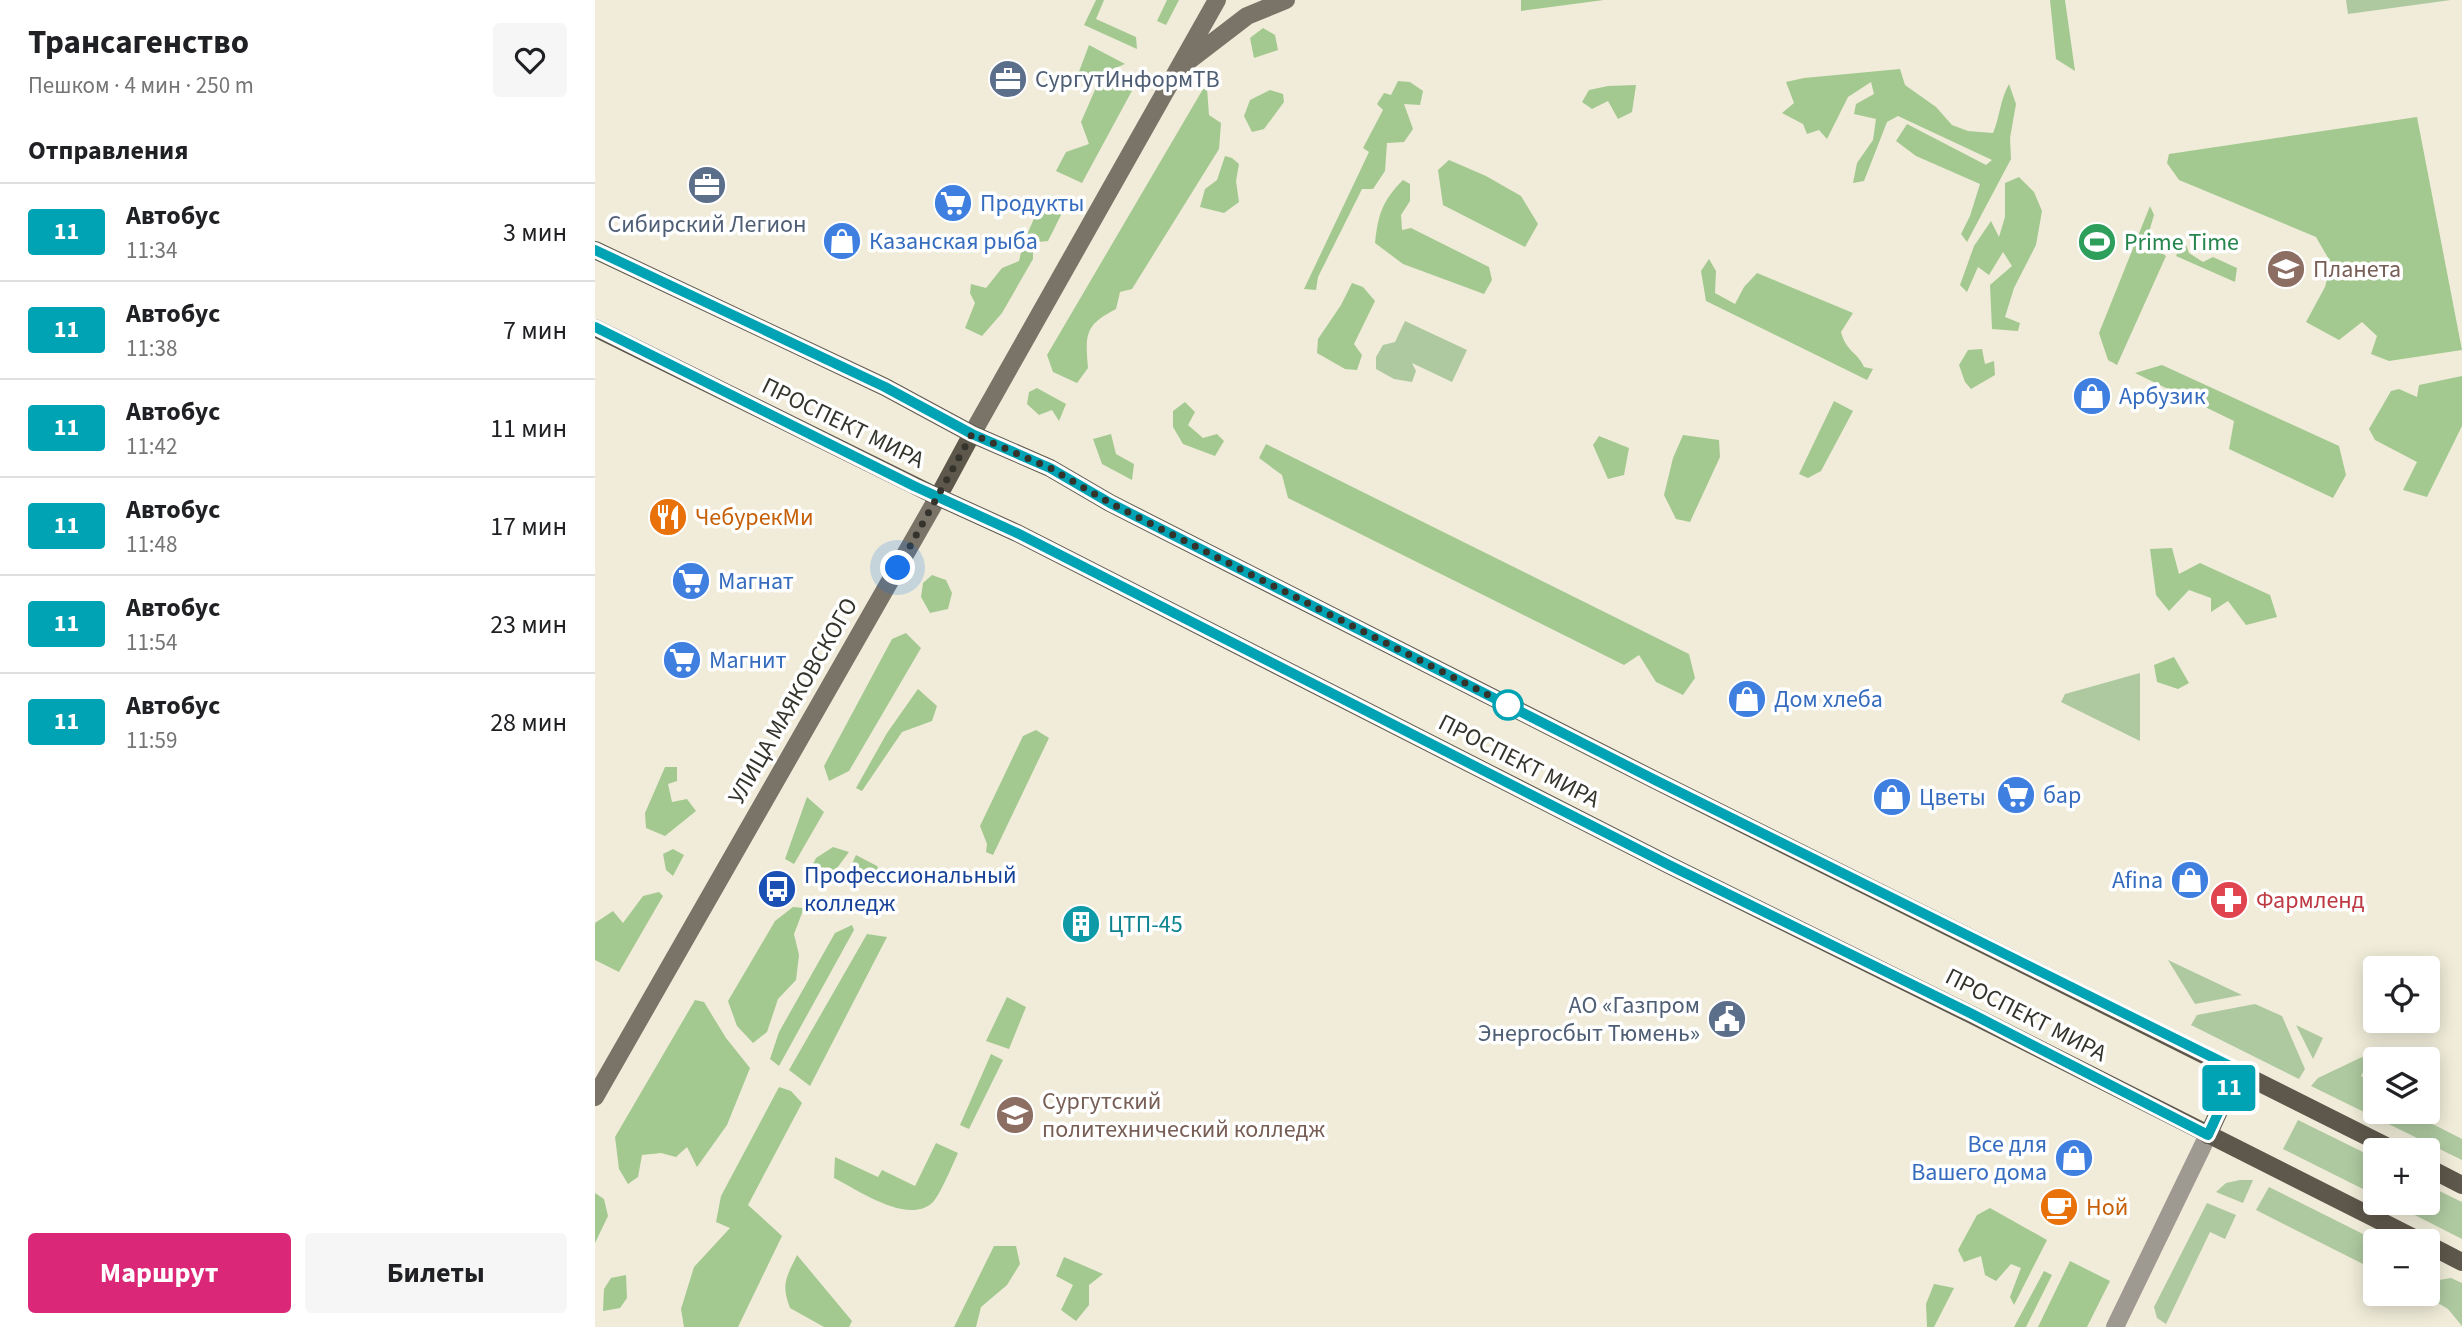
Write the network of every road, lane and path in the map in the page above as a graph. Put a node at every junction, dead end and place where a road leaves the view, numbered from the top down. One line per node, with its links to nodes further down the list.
1 (1217, 0): 3 (main road, УЛИЦА МАЯКОВСКОГО)
2 (1286, 0): 3 (main road)
3 (1176, 71): 6 (main road, УЛИЦА МАЯКОВСКОГО)
4 (595, 250): 6 (main road, ПРОСПЕКТ МИРА)
5 (595, 328): 7 (main road, ПРОСПЕКТ МИРА)
6 (972, 434): 7 (main road, УЛИЦА МАЯКОВСКОГО); 8 (main road, ПРОСПЕКТ МИРА)
7 (938, 497): 9 (main road, УЛИЦА МАЯКОВСКОГО); 10 (main road, ПРОСПЕКТ МИРА)
8 (2238, 1070): 10 (main road); 11 (main road, ПРОСПЕКТ МИРА)
9 (595, 1097)
10 (2208, 1135): 14 (main road, ПРОСПЕКТ МИРА); 17 (street)
11 (2371, 1138)
12 (2440, 1174): 13 (main road)
13 (2462, 1185)
14 (2396, 1229)
15 (2440, 1251): 16 (main road)
16 (2462, 1262)
17 (2115, 1327)

